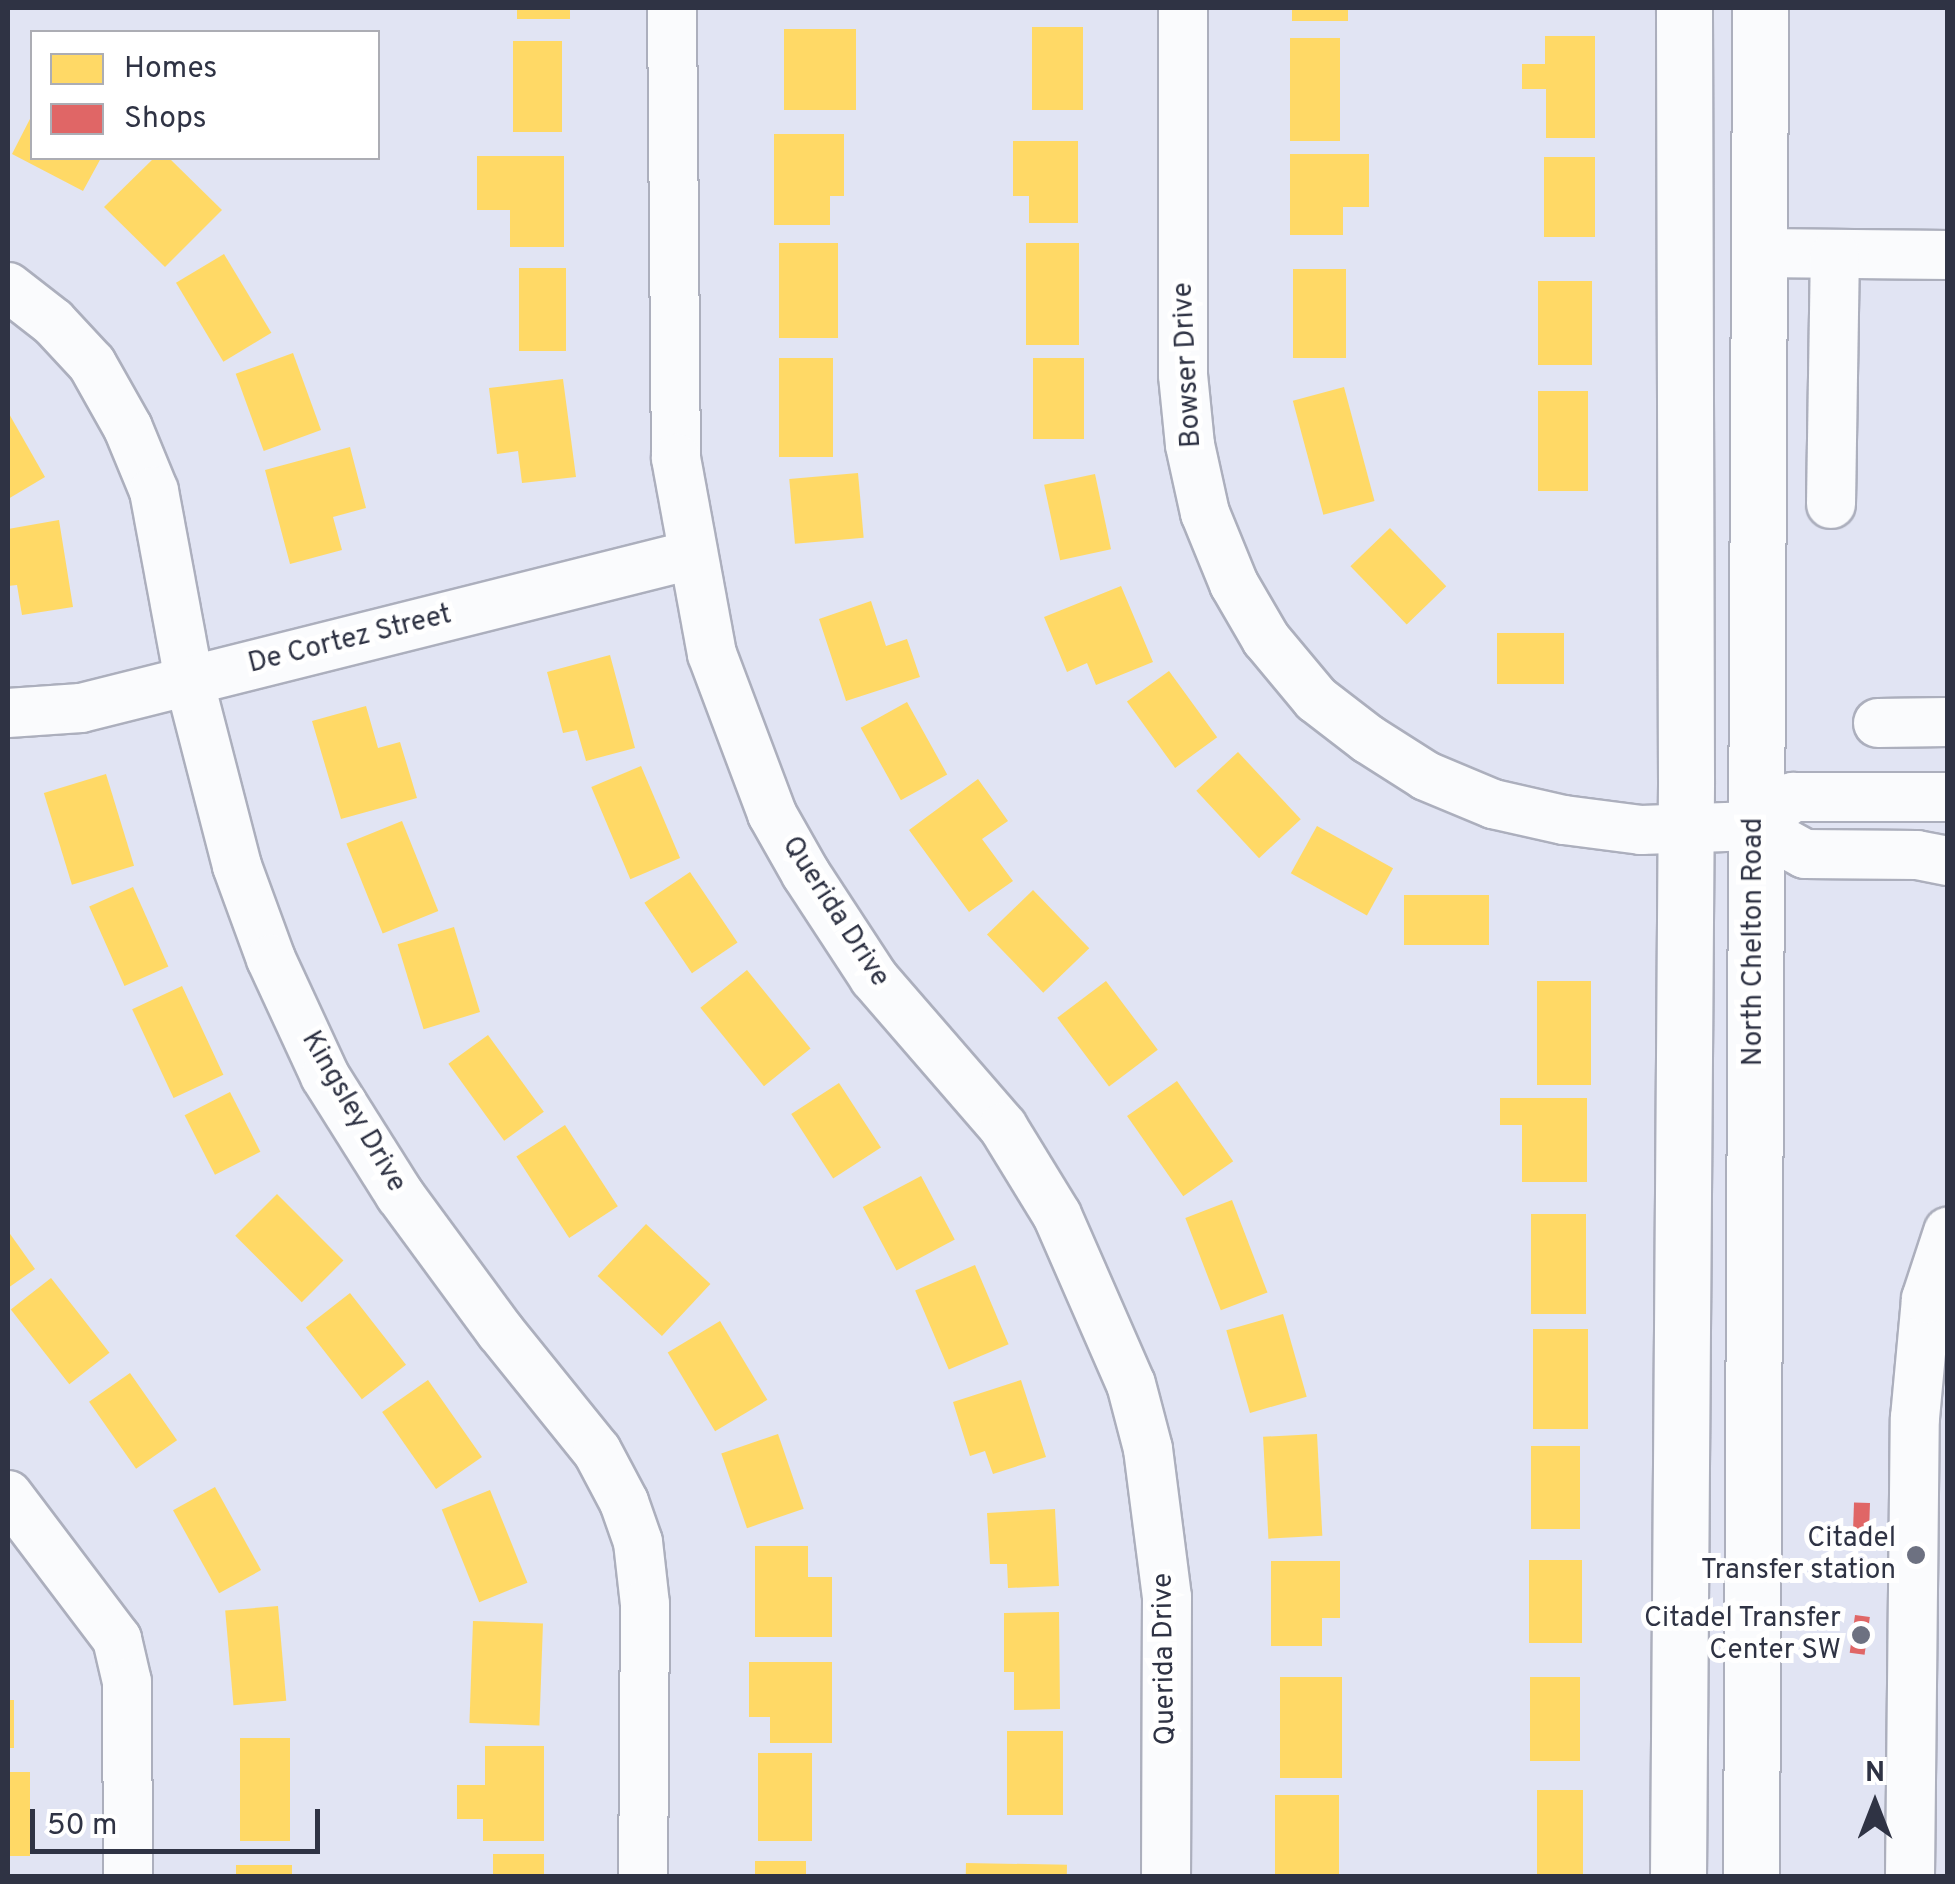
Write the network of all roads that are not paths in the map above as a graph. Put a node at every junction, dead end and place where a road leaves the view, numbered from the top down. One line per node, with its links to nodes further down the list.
1 (672, 8): 10 (street, Querida Drive)
2 (1183, 8): 17 (street, Bowser Drive)
3 (1684, 8): 17 (main road)
4 (1760, 8): 5 (main road, North Chelton Road)
5 (1760, 252): 6 (street); 16 (main road, North Chelton Road)
6 (1835, 255): 7 (street); 9 (street)
7 (1948, 255)
8 (8, 288): 11 (street, Kingsley Drive)
9 (1831, 504)
10 (691, 555): 11 (street, De Cortez Street); 23 (street, Querida Drive)
11 (189, 680): 12 (street, De Cortez Street); 22 (street, Kingsley Drive)
12 (8, 714)
13 (1878, 722): 14 (street)
14 (1948, 722)
15 (1948, 797): 16 (street)
16 (1754, 826): 17 (street, Bowser Drive); 18 (street); 25 (main road, North Chelton Road)
17 (1685, 830): 24 (main road)
18 (1948, 861)
19 (1948, 1232): 26 (street)
20 (8, 1495): 21 (street)
21 (128, 1876)
22 (643, 1876)
23 (1166, 1876)
24 (1678, 1876)
25 (1751, 1876)
26 (1910, 1876)

